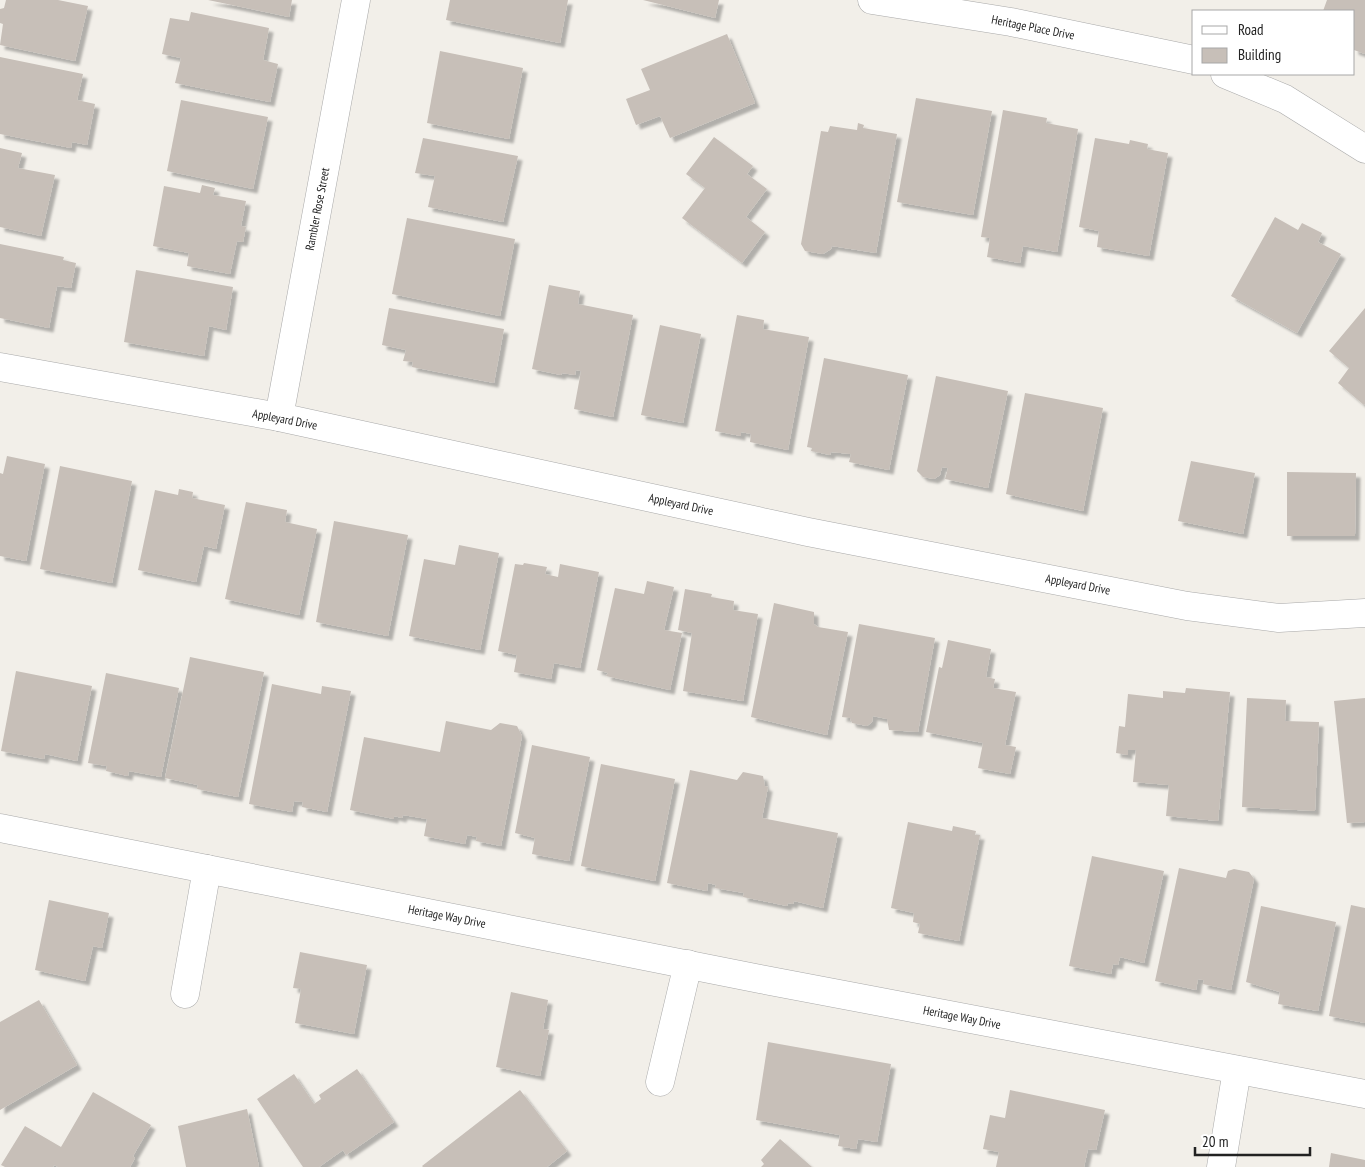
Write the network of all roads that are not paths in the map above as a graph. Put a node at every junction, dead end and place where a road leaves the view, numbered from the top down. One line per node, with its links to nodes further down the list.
1 (356, 0): 7 (street, Rambler Rose Street)
2 (872, 0): 3 (street, Heritage Place Drive)
3 (1192, 60)
4 (1228, 75): 5 (street)
5 (1365, 149)
6 (0, 367): 7 (street, Appleyard Drive)
7 (278, 417): 8 (street, Appleyard Drive)
8 (1365, 613)
9 (0, 828): 10 (street, Heritage Way Drive)
10 (207, 869): 11 (street, Heritage Way Drive); 12 (street)
11 (688, 964): 13 (street, Heritage Way Drive); 14 (street)
12 (184, 994)
13 (1237, 1070): 15 (street, Heritage Way Drive); 16 (street)
14 (660, 1082)
15 (1365, 1094)
16 (1222, 1167)

